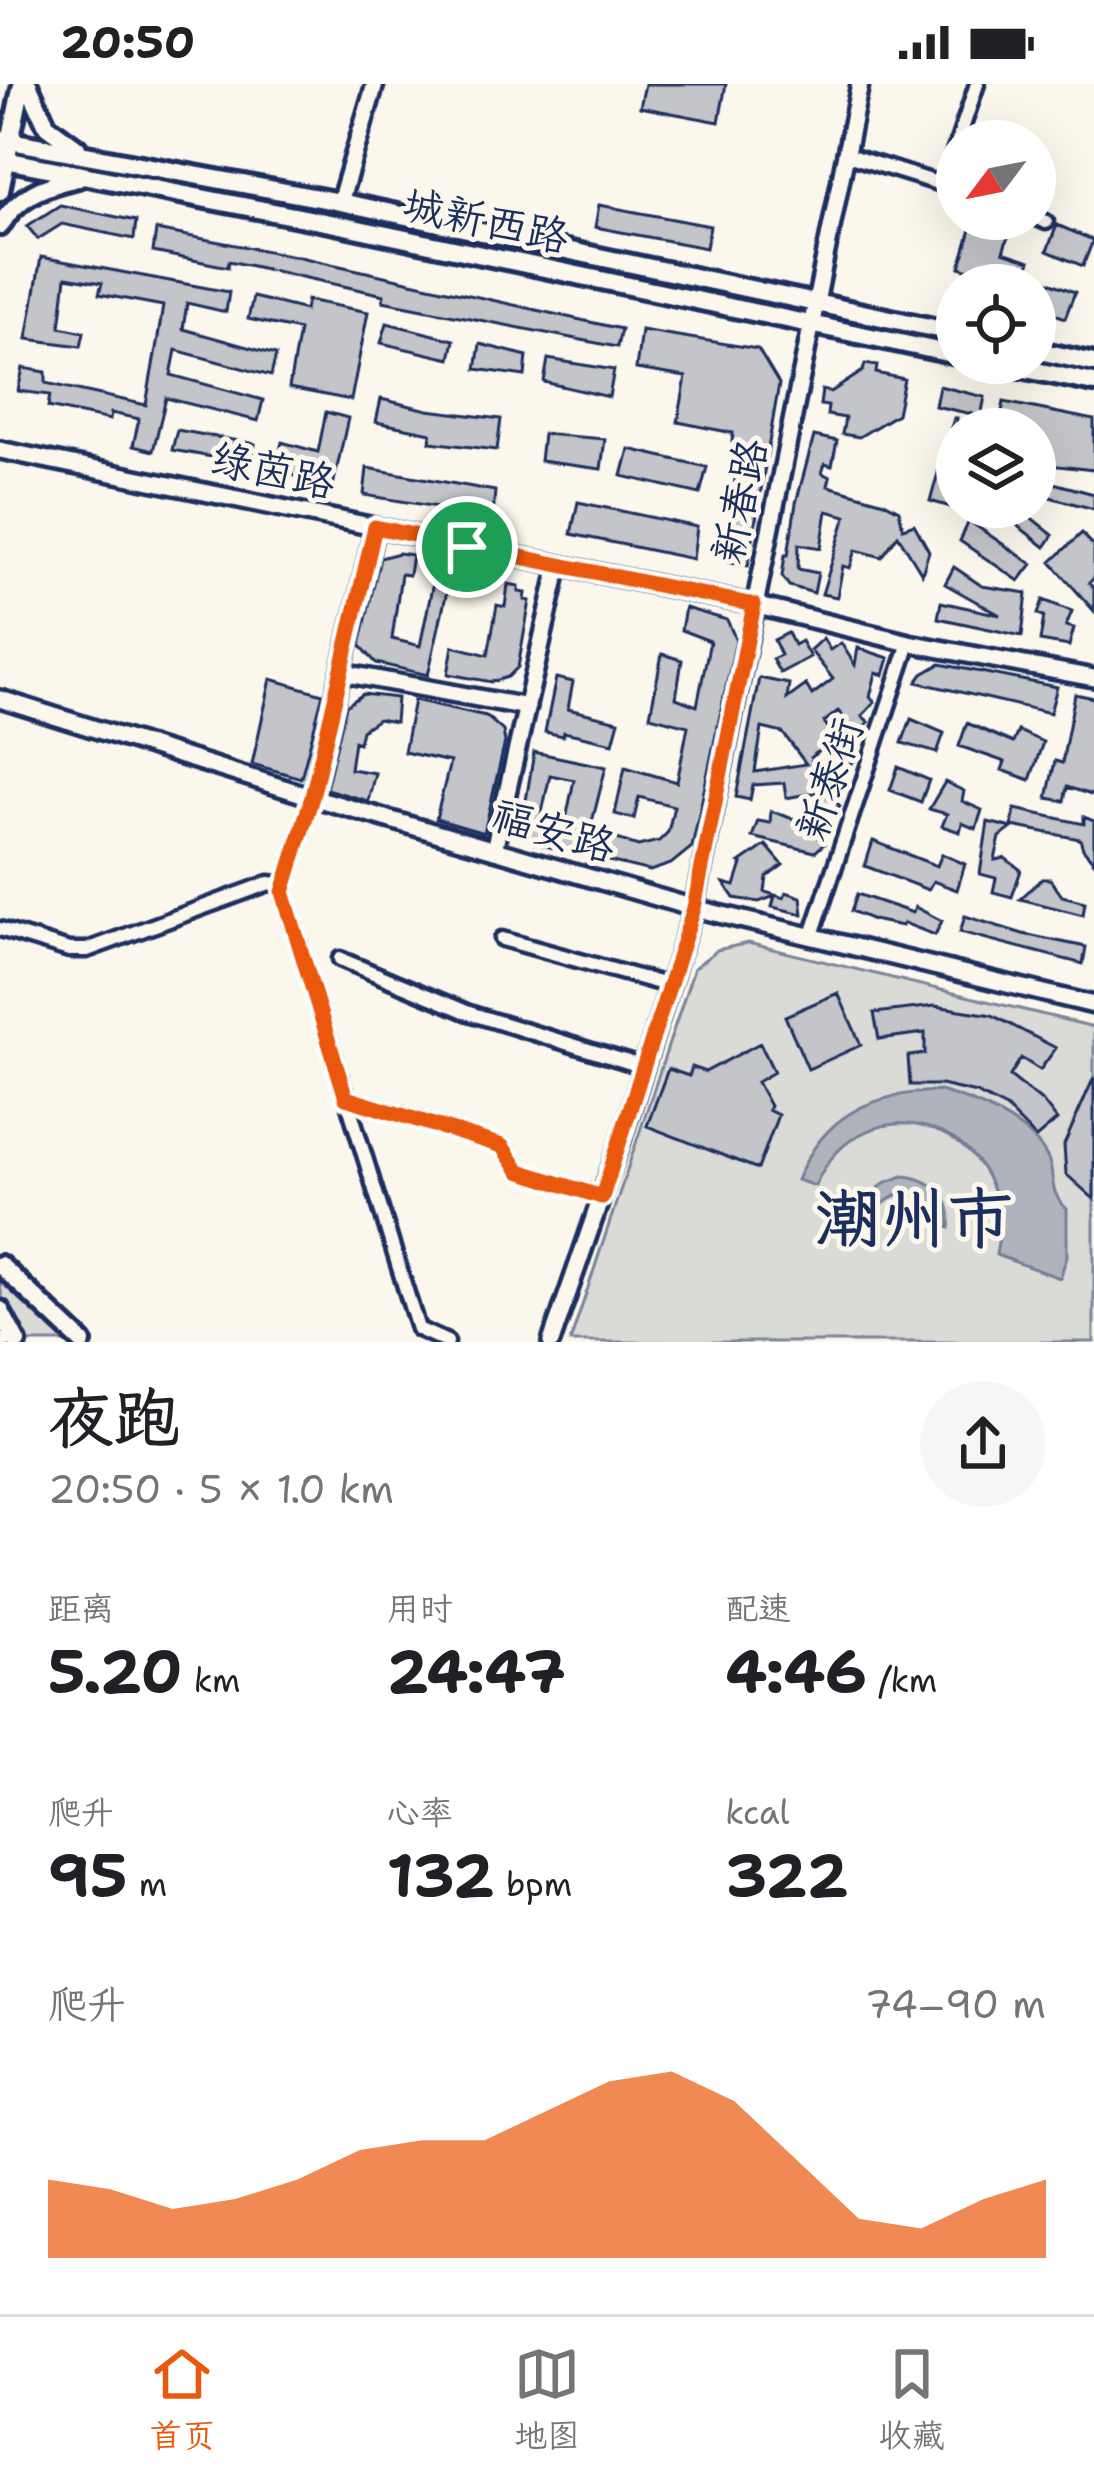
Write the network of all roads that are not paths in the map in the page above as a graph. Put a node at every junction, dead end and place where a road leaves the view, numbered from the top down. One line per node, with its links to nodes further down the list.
1 (25, 84): 6 (main road); 8 (main road)
2 (375, 84): 13 (street)
3 (860, 84): 7 (street, 新春路)
4 (977, 84): 5 (street)
5 (965, 120)
6 (5, 140): 8 (main road, 城新西路); 9 (main road)
7 (847, 155): 11 (street); 15 (street, 新春路)
8 (94, 156): 13 (main road, 城新西路)
9 (3, 160): 10 (main road, 城新西路); 12 (main road)
10 (87, 176): 14 (main road); 16 (main road, 城新西路)
11 (936, 183)
12 (0, 191)
13 (340, 202): 15 (main road, 城新西路)
14 (0, 226)
15 (819, 303): 16 (street, 新春路); 17 (main road, 城新西路)
16 (812, 326): 18 (main road, 城新西路); 26 (street, 新春路)
17 (936, 328)
18 (936, 351)
19 (1056, 355): 20 (main road)
20 (1094, 363)
21 (1056, 375): 22 (main road)
22 (1094, 383)
23 (0, 450): 24 (street, 绿茵路)
24 (375, 527): 25 (street, 绿茵路); 28 (street)
25 (559, 566): 26 (street, 绿茵路); 31 (street)
26 (754, 605): 27 (street, 绿茵路); 35 (street, 新春路)
27 (909, 643): 29 (street, 绿茵路); 37 (street, 新泰街)
28 (343, 673): 31 (street); 32 (street)
29 (1094, 678)
30 (0, 699): 32 (street, 福安路)
31 (526, 707): 33 (street)
32 (312, 797): 33 (street, 福安路); 34 (street)
33 (494, 850): 35 (street, 福安路)
34 (285, 886): 36 (street); 43 (street)
35 (694, 908): 37 (street, 福安路); 40 (street, 新春路)
36 (0, 929)
37 (812, 935): 41 (street, 福安路)
38 (502, 939): 40 (street)
39 (340, 959): 42 (street)
40 (670, 986): 42 (street, 新春路)
41 (1094, 1005)
42 (644, 1067): 44 (street, 新春路)
43 (346, 1098): 44 (street); 49 (street)
44 (602, 1197): 50 (street, 新春路)
45 (0, 1265): 48 (main road)
46 (0, 1310): 47 (main road)
47 (17, 1342)
48 (82, 1342)
49 (446, 1342)
50 (551, 1342)

